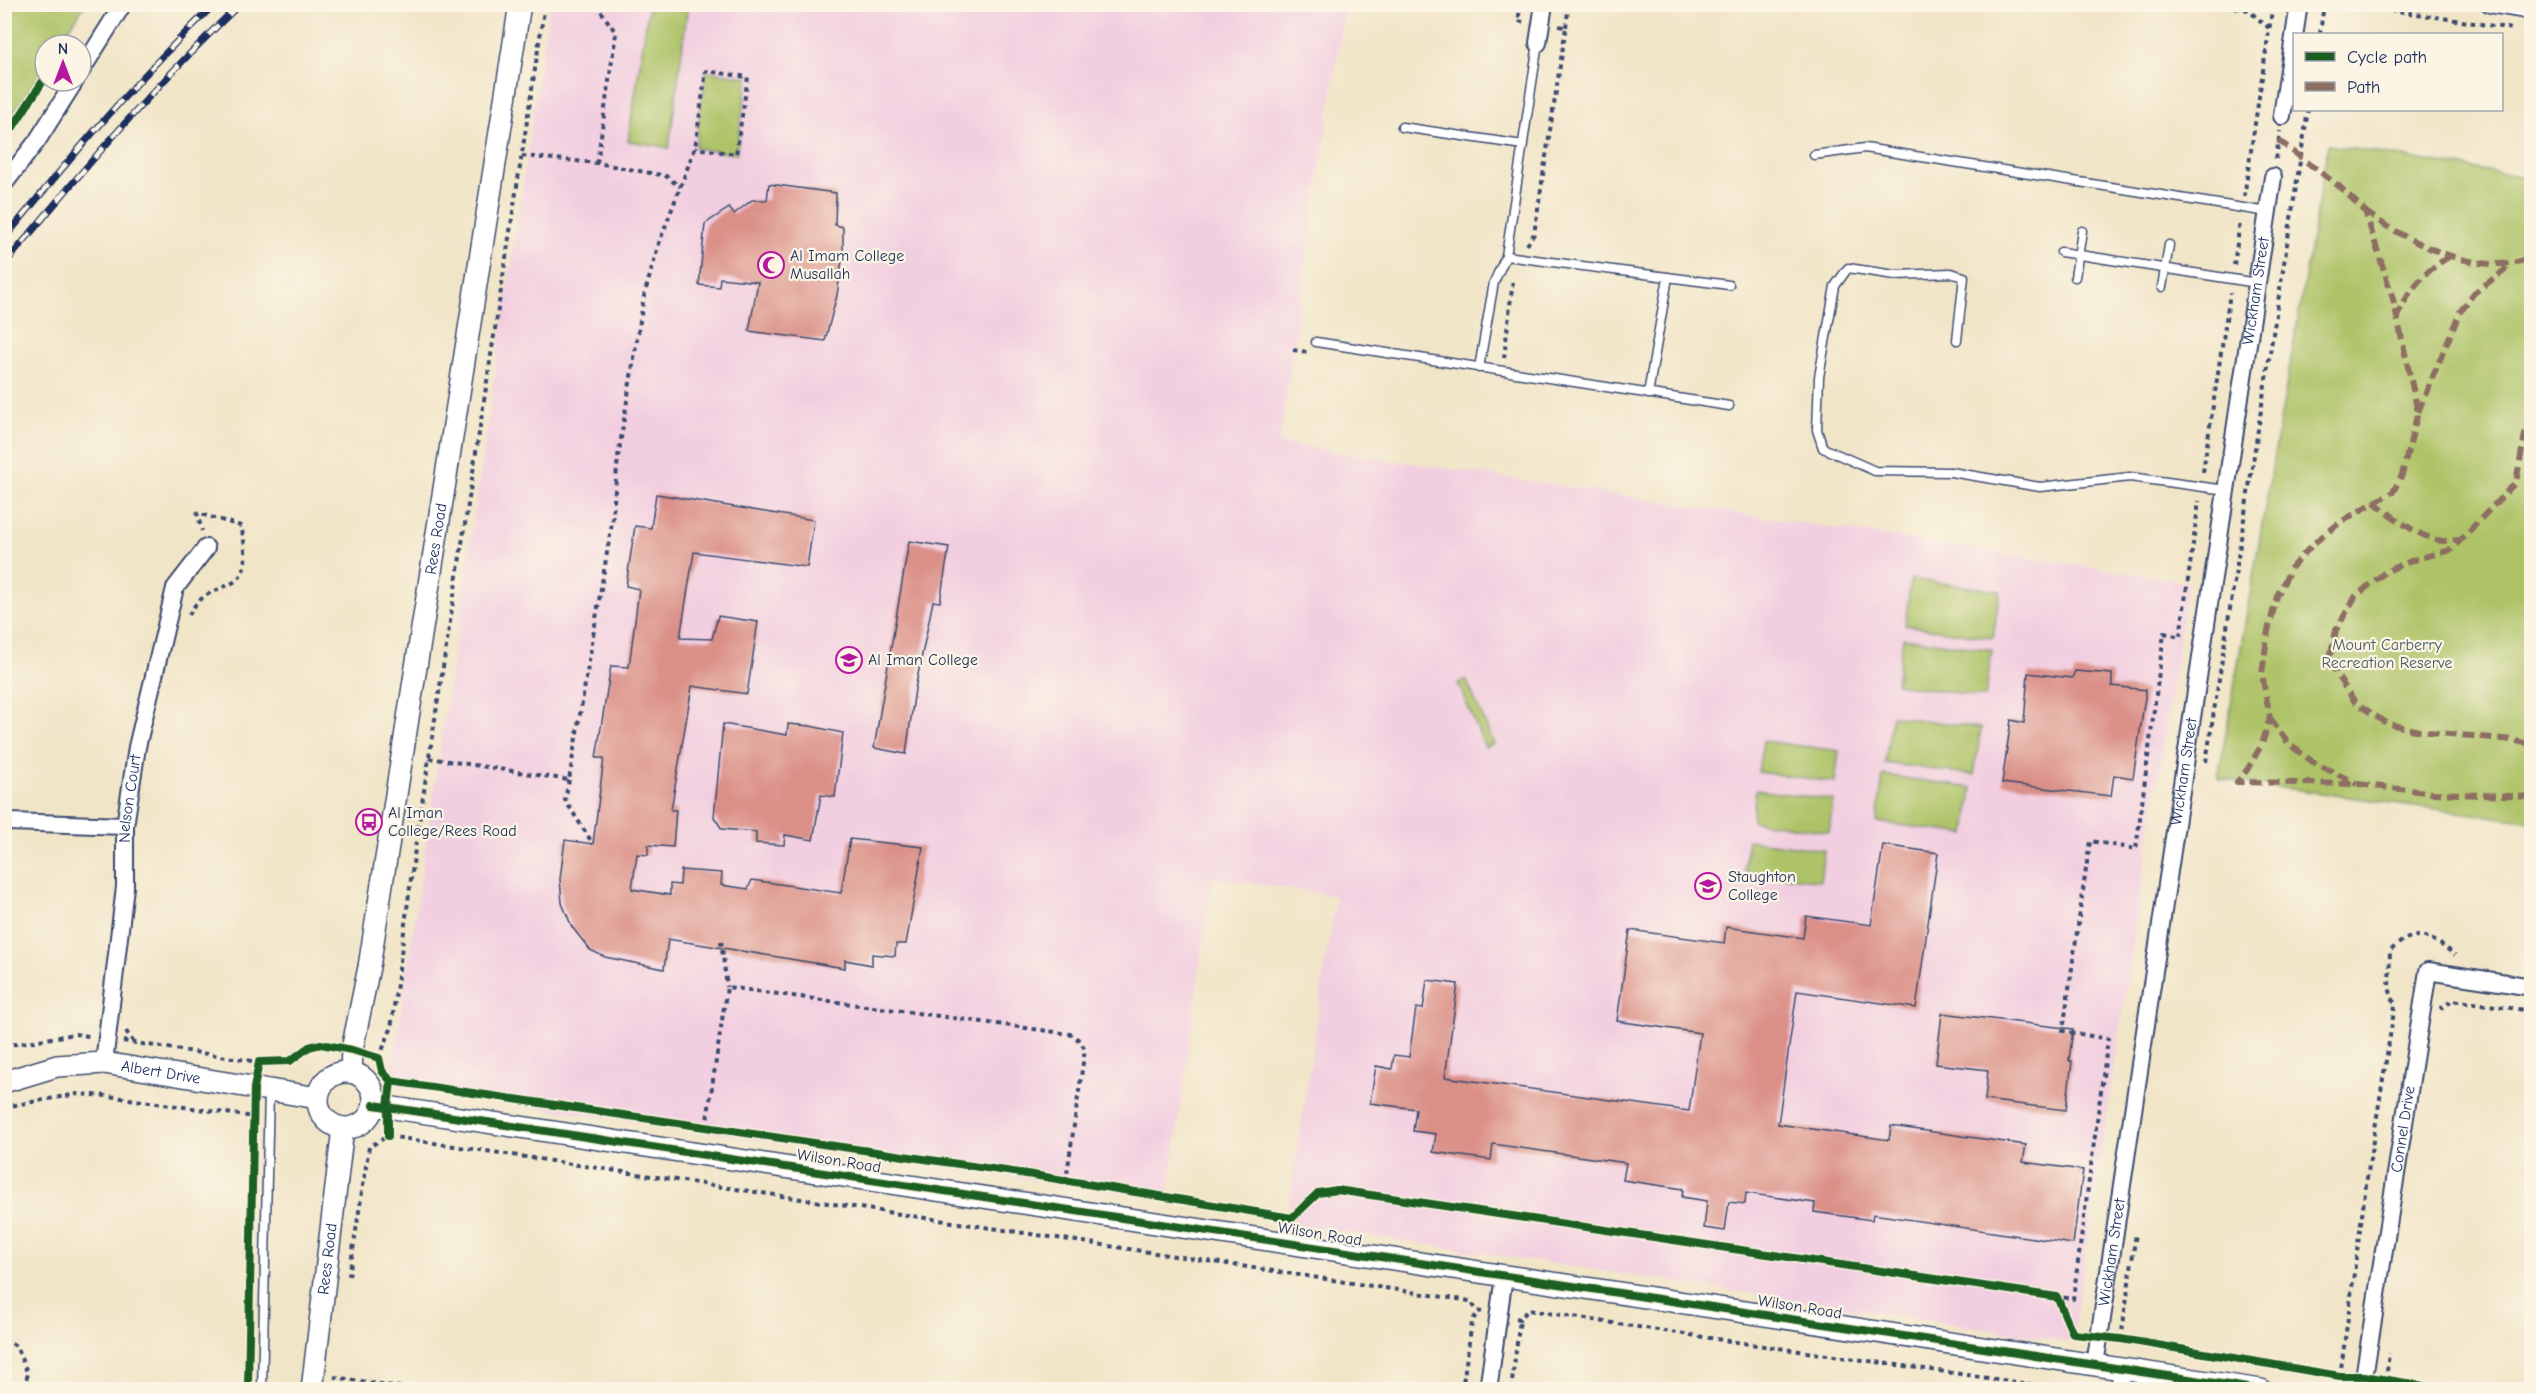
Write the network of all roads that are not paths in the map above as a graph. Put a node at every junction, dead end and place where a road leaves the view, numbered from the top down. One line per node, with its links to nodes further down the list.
1 (123, 4): 10 (street)
2 (520, 4): 41 (street, Rees Road)
3 (1544, 4): 8 (street)
4 (2299, 4): 7 (street)
5 (2490, 4): 6 (street)
6 (2532, 11)
7 (2295, 33)
8 (1538, 43): 14 (lane)
9 (2293, 44): 12 (street)
10 (93, 52)
11 (67, 93): 17 (street)
12 (2282, 116)
13 (1402, 127): 14 (lane)
14 (1523, 145): 23 (lane)
15 (1814, 155): 18 (lane)
16 (2273, 177): 18 (street, Wickham Street)
17 (4, 184)
18 (2268, 212): 27 (street, Wickham Street)
19 (2082, 231): 22 (lane)
20 (2169, 245): 24 (lane)
21 (2061, 252): 22 (lane)
22 (2078, 255): 24 (lane); 26 (lane)
23 (1506, 256): 25 (lane); 32 (lane)
24 (2165, 269): 27 (lane); 29 (lane)
25 (1668, 277): 28 (lane); 33 (lane)
26 (2075, 277)
27 (2257, 283): 35 (street, Wickham Street)
28 (1729, 285)
29 (2162, 286)
30 (1957, 340): 35 (lane)
31 (1316, 342): 32 (lane)
32 (1479, 368): 33 (lane)
33 (1648, 394): 34 (lane)
34 (1729, 406)
35 (2226, 490): 48 (street, Wickham Street)
36 (206, 548): 38 (street, Nelson Court)
37 (4, 820): 38 (street)
38 (125, 826): 40 (street, Nelson Court)
39 (2532, 987): 50 (street, Connel Drive)
40 (104, 1063): 42 (street, Albert Drive); 43 (street, Albert Drive)
41 (351, 1072): 44 (street); 45 (street)
42 (4, 1082)
43 (269, 1090): 44 (street, Albert Drive); 51 (lane)
44 (318, 1098): 46 (street)
45 (374, 1105): 46 (street); 47 (street, Wilson Road)
46 (343, 1128): 52 (street, Rees Road)
47 (1504, 1276): 48 (street, Wilson Road); 53 (street)
48 (2095, 1365): 49 (street, Wilson Road)
49 (2120, 1379): 54 (street, Wilson Road)
50 (2363, 1383)
51 (262, 1389)
52 (312, 1389)
53 (1488, 1389)
54 (2261, 1389)

